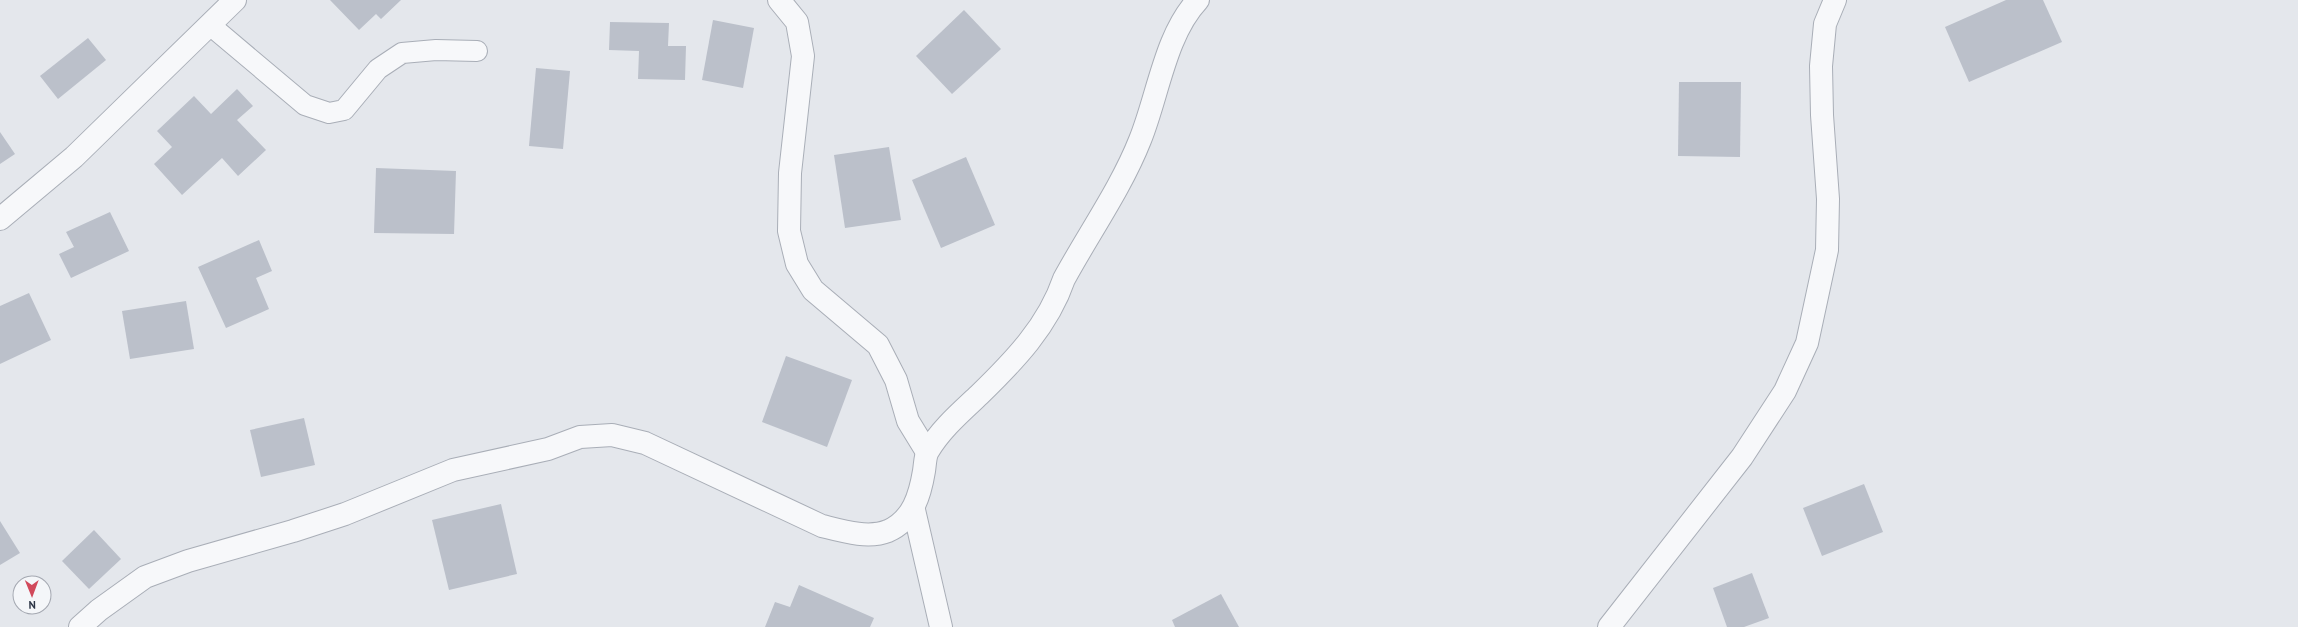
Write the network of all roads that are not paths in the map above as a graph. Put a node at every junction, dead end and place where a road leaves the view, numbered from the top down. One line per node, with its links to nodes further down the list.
1 (235, 0): 5 (street)
2 (779, 0): 8 (street)
3 (1198, 0): 8 (street)
4 (1835, 0): 12 (street)
5 (210, 25): 6 (lane); 7 (street)
6 (477, 51)
7 (0, 219)
8 (927, 452): 9 (street)
9 (914, 510): 10 (street); 11 (street)
10 (80, 627)
11 (941, 627)
12 (1609, 627)

